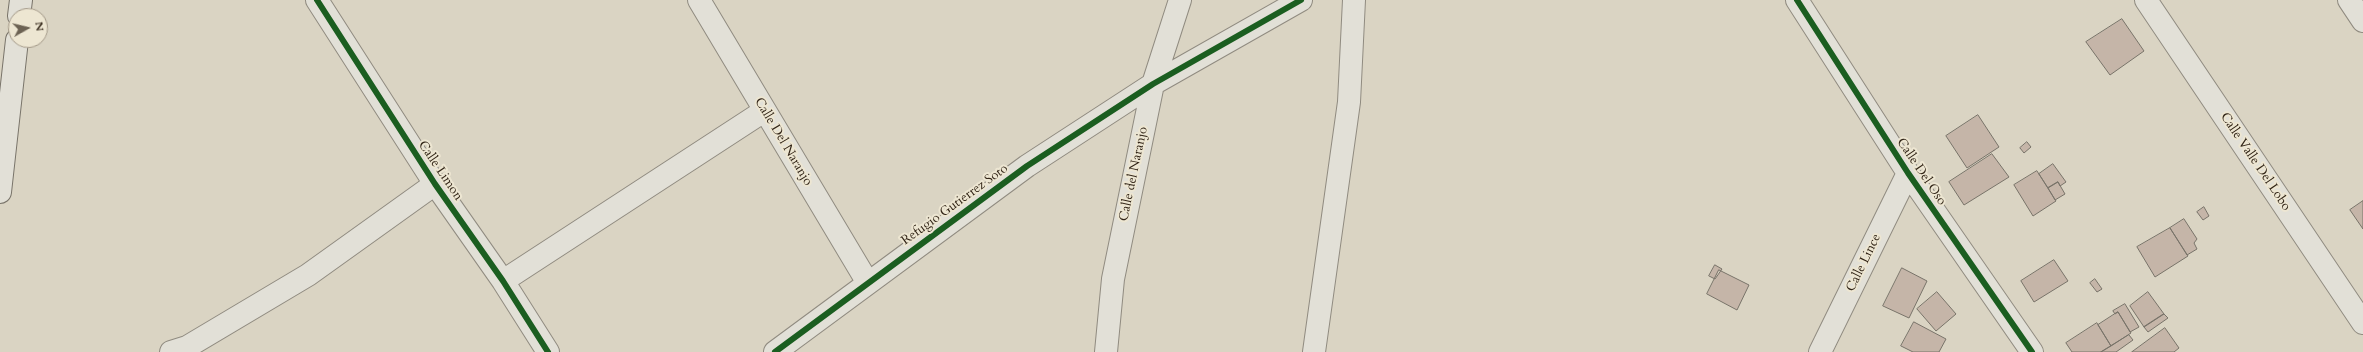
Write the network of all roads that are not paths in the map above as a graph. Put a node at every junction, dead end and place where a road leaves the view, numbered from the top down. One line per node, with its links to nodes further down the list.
1 (317, 0): 14 (street, Calle Limon)
2 (699, 0): 12 (street, Calle Del Naranjo)
3 (1180, 0): 11 (street, Calle del Naranjo)
4 (1301, 0): 11 (street, Refugio Gutierrez Soto)
5 (1354, 0): 23 (street)
6 (1797, 0): 13 (street, Calle Del Oso)
7 (2146, 0): 18 (street, Calle Valle Del Lobo)
8 (2349, 0): 9 (street)
9 (2363, 21)
10 (16, 48): 15 (street)
11 (1153, 84): 17 (street, Refugio Gutierrez Soto); 22 (street, Calle del Naranjo)
12 (764, 111): 16 (street); 17 (street, Calle Del Naranjo)
13 (1908, 174): 24 (street, Calle Lince); 25 (street, Calle Del Oso)
14 (434, 184): 16 (street, Calle Limon); 19 (street)
15 (0, 192)
16 (503, 282): 20 (street, Calle Limon)
17 (868, 283): 21 (street, Refugio Gutierrez Soto)
18 (2363, 323)
19 (172, 352)
20 (548, 352)
21 (775, 352)
22 (1106, 352)
23 (1314, 352)
24 (1820, 352)
25 (2032, 352)

